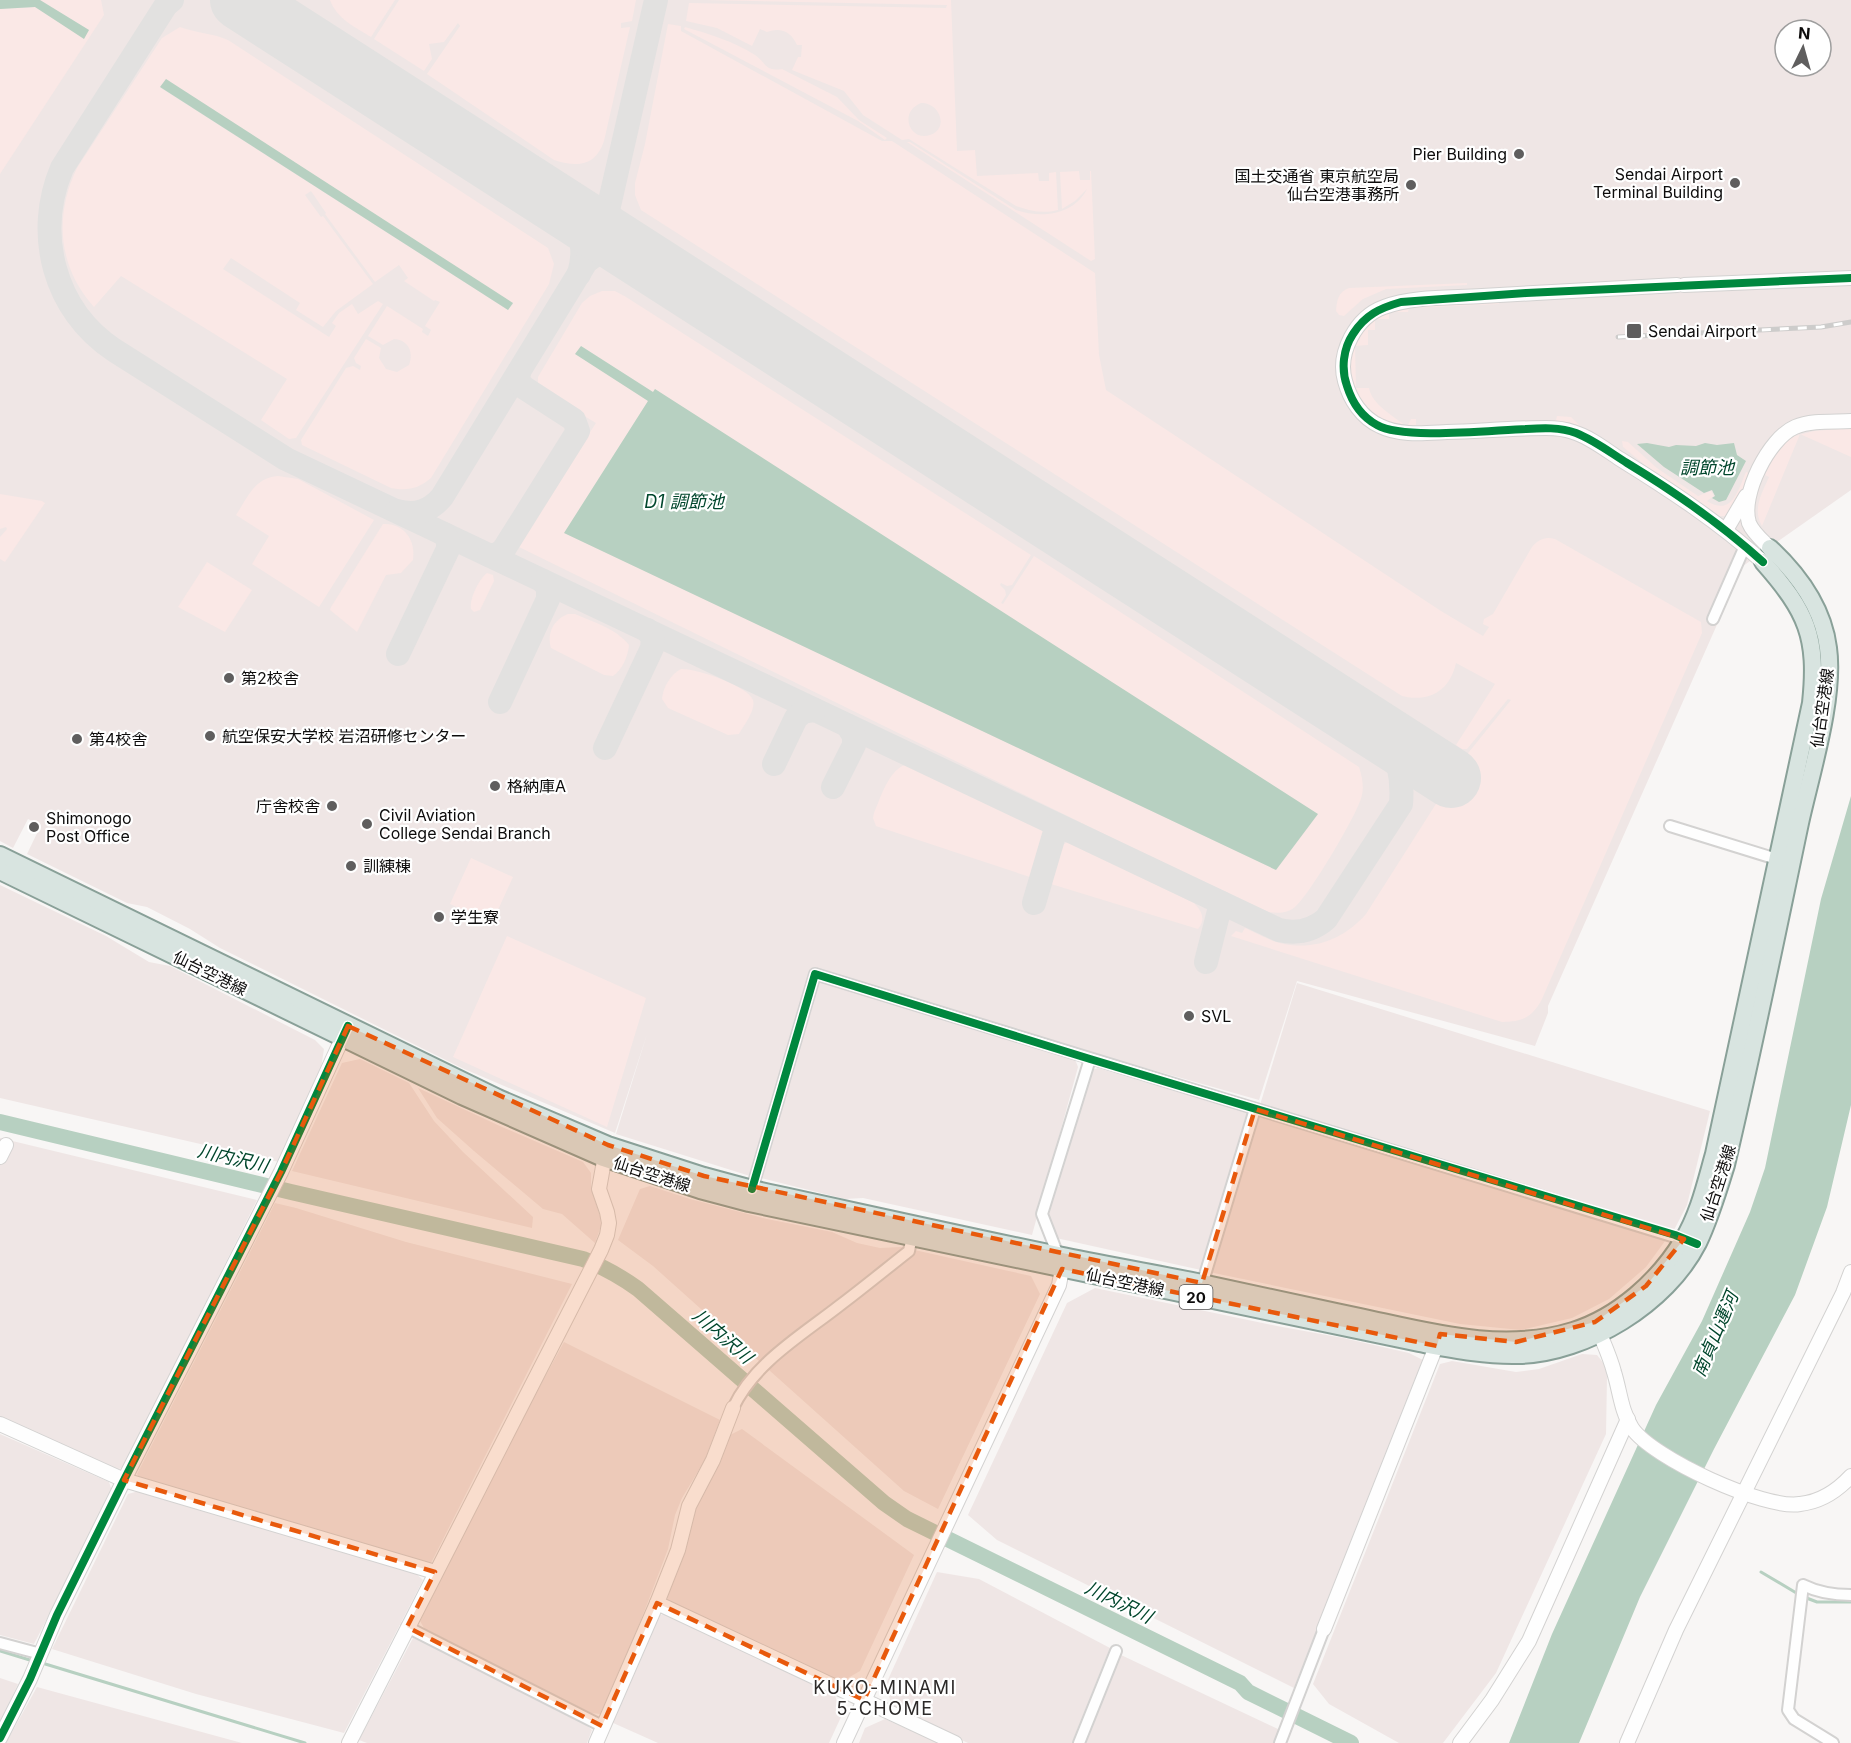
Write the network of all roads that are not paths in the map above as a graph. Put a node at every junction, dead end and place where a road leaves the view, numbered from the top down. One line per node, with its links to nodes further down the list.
1 (1851, 278): 4 (street)
2 (1851, 421): 3 (street)
3 (1750, 488): 4 (street); 6 (street)
4 (1726, 530): 5 (street)
5 (1745, 546): 6 (street); 7 (street)
6 (1767, 555): 10 (main road, 仙台空港線 / 20)
7 (1713, 619)
8 (1670, 826): 10 (street)
9 (0, 855): 12 (main road, 仙台空港線 / 20)
10 (1785, 862): 18 (main road, 仙台空港線 / 20)
11 (0, 871): 12 (main road, 仙台空港線 / 20)
12 (345, 1032): 15 (main road, 仙台空港線 / 20); 28 (street)
13 (1090, 1059): 14 (street); 16 (street); 19 (street)
14 (1255, 1109): 18 (street); 21 (street)
15 (606, 1152): 16 (main road, 仙台空港線 / 20); 17 (main road, 仙台空港線 / 20); 30 (street)
16 (752, 1189): 17 (main road, 仙台空港線 / 20)
17 (913, 1231): 19 (main road, 仙台空港線 / 20); 24 (street)
18 (1690, 1242): 22 (main road, 仙台空港線 / 20)
19 (1060, 1262): 21 (main road, 仙台空港線 / 20); 38 (street)
20 (1851, 1272): 29 (street)
21 (1200, 1290): 23 (main road, 仙台空港線 / 20)
22 (1598, 1328): 23 (main road, 仙台空港線 / 20); 26 (street)
23 (1438, 1340): 34 (street)
24 (736, 1402): 32 (street)
25 (0, 1424): 28 (street)
26 (1631, 1424): 29 (street); 47 (street)
27 (1851, 1476): 29 (street)
28 (124, 1480): 30 (street); 37 (street)
29 (1745, 1494): 48 (street)
30 (435, 1572): 33 (street)
31 (1851, 1595): 49 (street)
32 (657, 1603): 38 (street); 39 (street)
33 (407, 1627): 39 (street); 41 (street)
34 (1324, 1629): 46 (street)
35 (0, 1643): 37 (street)
36 (1116, 1651): 45 (street)
37 (40, 1655): 40 (street)
38 (864, 1700): 43 (street); 44 (street)
39 (602, 1726): 42 (street)
40 (0, 1738)
41 (349, 1743)
42 (596, 1743)
43 (844, 1743)
44 (955, 1743)
45 (1079, 1743)
46 (1280, 1743)
47 (1460, 1743)
48 (1628, 1743)
49 (1833, 1743)

